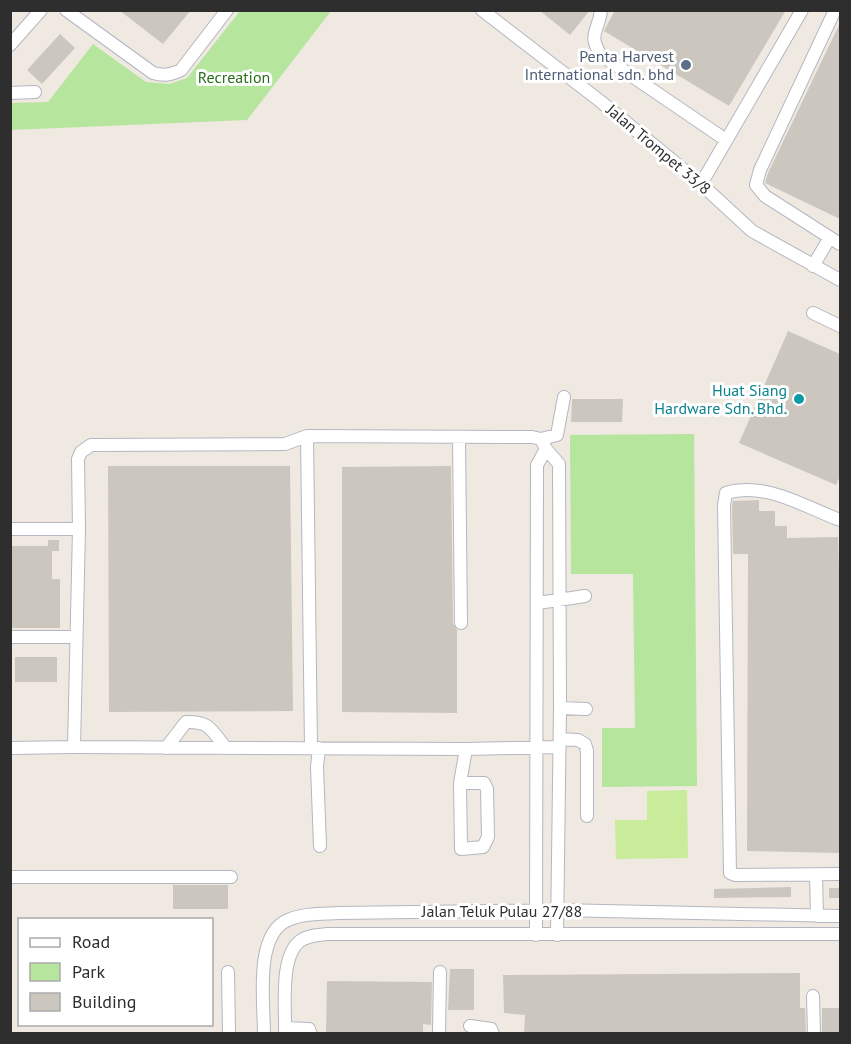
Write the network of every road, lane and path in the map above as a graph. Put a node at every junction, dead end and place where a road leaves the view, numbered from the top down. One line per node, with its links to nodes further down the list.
1 (41, 10): 8 (street)
2 (66, 10): 3 (street)
3 (227, 10)
4 (482, 10): 12 (street, Jalan Trompet 33/8)
5 (602, 10): 11 (street)
6 (801, 10): 11 (street)
7 (835, 10): 13 (street)
8 (10, 45)
9 (35, 92): 10 (street)
10 (10, 93)
11 (726, 140): 12 (street)
12 (701, 184): 14 (street, Jalan Trompet 33/8)
13 (835, 242): 14 (street)
14 (813, 266): 15 (street, Jalan Trompet 33/8)
15 (840, 280)
16 (813, 313): 17 (street)
17 (840, 326)
18 (564, 397): 21 (street)
19 (307, 436): 20 (street); 24 (street); 42 (street)
20 (459, 438): 21 (street); 30 (street)
21 (544, 444): 25 (street); 26 (street)
22 (840, 520): 51 (street)
23 (10, 529): 24 (street)
24 (79, 529): 32 (street)
25 (559, 531): 26 (street); 28 (street)
26 (537, 532): 29 (street)
27 (585, 596): 28 (street)
28 (560, 600): 29 (street); 34 (street)
29 (538, 603): 33 (street)
30 (461, 623)
31 (10, 637): 32 (street)
32 (76, 637): 38 (street)
33 (538, 674): 34 (street); 43 (street)
34 (560, 675): 35 (street)
35 (560, 708): 36 (street); 37 (street)
36 (586, 709)
37 (560, 743): 43 (street); 46 (street); 47 (street)
38 (74, 747): 39 (street); 40 (street)
39 (10, 748)
40 (166, 748): 41 (street); 41 (street)
41 (226, 748): 42 (street)
42 (315, 748): 44 (street); 49 (street)
43 (535, 748): 44 (street); 48 (street)
44 (466, 749): 45 (street)
45 (460, 783): 45 (street)
46 (587, 816)
47 (559, 817): 48 (street); 54 (street)
48 (537, 818): 55 (street)
49 (320, 846)
50 (840, 874): 51 (street)
51 (816, 875): 56 (street)
52 (10, 877): 53 (street)
53 (231, 877)
54 (558, 910): 55 (street, Jalan Teluk Pulau 27/88); 56 (street, Jalan Teluk Pulau 27/88); 58 (street)
55 (535, 911): 60 (street); 67 (street, Jalan Teluk Pulau 27/88)
56 (817, 916): 57 (street, Jalan Teluk Pulau 27/88)
57 (840, 916)
58 (557, 934): 59 (street, Jalan Teluk Pulau 27/88); 60 (street, Jalan Teluk Pulau 27/88)
59 (840, 934)
60 (536, 935): 65 (street, Jalan Teluk Pulau 27/88)
61 (228, 972): 66 (street)
62 (440, 972): 69 (street)
63 (813, 996): 71 (street)
64 (470, 1026): 70 (street)
65 (285, 1030): 68 (street)
66 (229, 1034)
67 (264, 1034)
68 (311, 1034)
69 (439, 1034)
70 (493, 1034)
71 (814, 1034)

